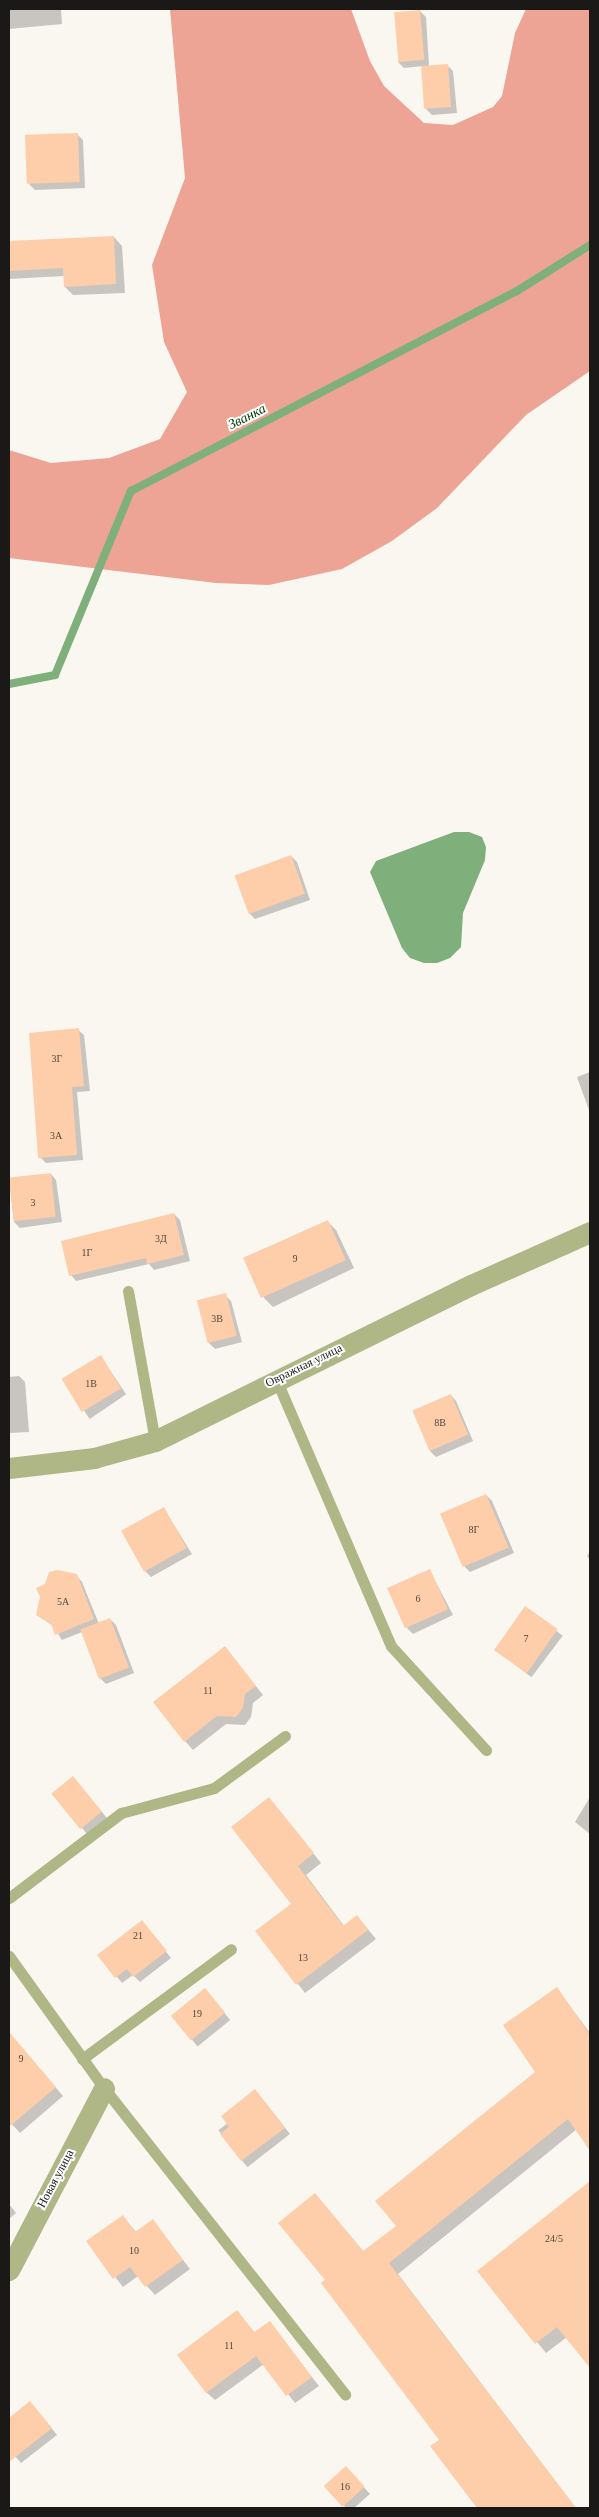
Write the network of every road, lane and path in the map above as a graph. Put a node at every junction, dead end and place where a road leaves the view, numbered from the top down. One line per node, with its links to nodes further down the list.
1 (590, 1232): 3 (street, Овражная улица)
2 (128, 1291): 4 (lane)
3 (276, 1379): 4 (street, Овражная улица); 7 (lane)
4 (156, 1441): 5 (street, Овражная улица)
5 (9, 1468)
6 (285, 1736): 8 (lane)
7 (486, 1750)
8 (9, 1898)
9 (231, 1949): 11 (lane)
10 (9, 1956): 11 (lane)
11 (82, 2059): 12 (lane)
12 (104, 2088): 13 (street, Новая улица); 14 (lane)
13 (9, 2270)
14 (344, 2394)

